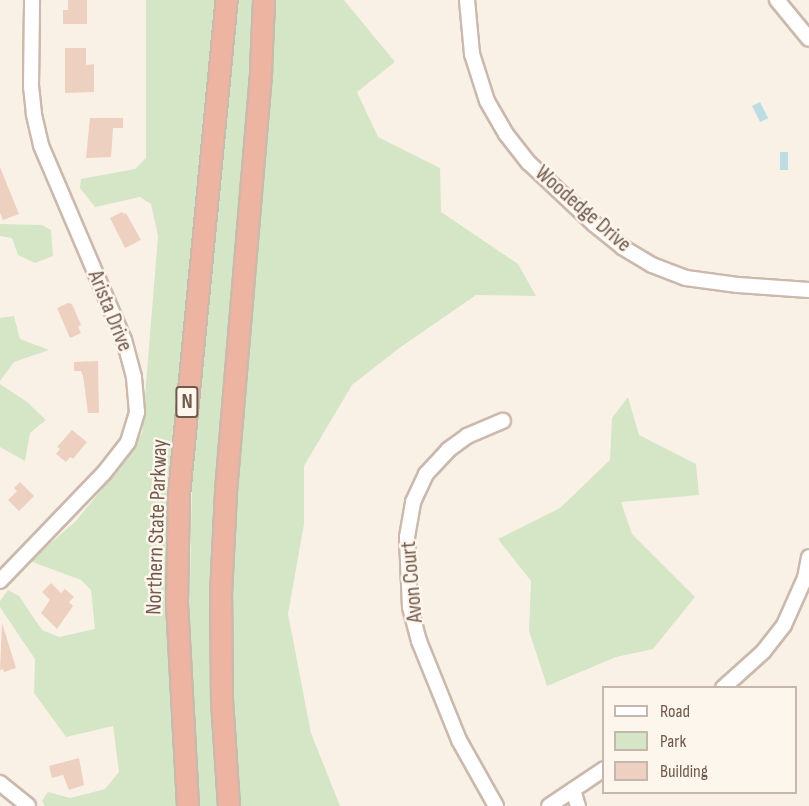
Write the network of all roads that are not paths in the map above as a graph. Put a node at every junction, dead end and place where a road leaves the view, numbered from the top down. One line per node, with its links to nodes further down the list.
1 (32, 0): 11 (street, Arista Drive)
2 (226, 0): 17 (highway, Northern State Parkway / N)
3 (264, 0): 18 (highway, N)
4 (467, 0): 7 (street, Woodedge Drive)
5 (777, 0): 6 (street)
6 (809, 39)
7 (809, 290)
8 (503, 421): 19 (street, Avon Court)
9 (809, 557): 10 (street)
10 (807, 578): 12 (street)
11 (0, 581)
12 (725, 686)
13 (602, 770): 15 (street)
14 (0, 783): 16 (street)
15 (573, 790): 20 (street); 21 (street)
16 (28, 806)
17 (188, 806)
18 (229, 806)
19 (496, 806)
20 (549, 806)
21 (578, 806)

